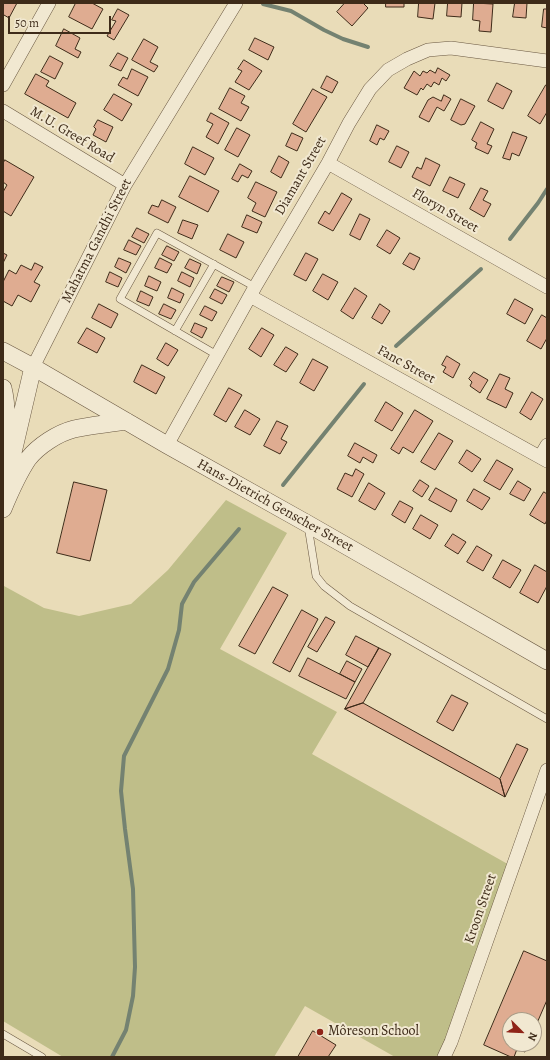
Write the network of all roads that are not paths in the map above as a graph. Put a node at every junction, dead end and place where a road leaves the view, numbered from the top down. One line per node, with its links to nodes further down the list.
1 (49, 3): 4 (street)
2 (236, 3): 7 (street, Mahatma Gandhi Street)
3 (547, 61): 6 (street, Diamant Street)
4 (3, 85)
5 (3, 111): 7 (street, M.U. Greef Road)
6 (328, 163): 9 (street, Floryn Street); 10 (street, Diamant Street)
7 (125, 185): 14 (street, Mahatma Gandhi Street)
8 (214, 264): 10 (lane); 11 (lane); 11 (lane)
9 (547, 287)
10 (253, 291): 13 (street, Diamant Street); 19 (street, Fanc Street)
11 (175, 331): 13 (lane)
12 (3, 351): 14 (street, Hans-Dietrich Genscher Street)
13 (217, 355): 17 (street, Diamant Street)
14 (33, 367): 16 (street, Hans-Dietrich Genscher Street); 21 (street, Mahatma Gandhi Street)
15 (3, 388): 20 (street)
16 (126, 421): 17 (street, Hans-Dietrich Genscher Street); 22 (street)
17 (167, 445): 23 (street, Hans-Dietrich Genscher Street)
18 (547, 445): 19 (street)
19 (544, 459)
20 (3, 463)
21 (3, 497)
22 (3, 509)
23 (308, 524): 24 (street, Hans-Dietrich Genscher Street); 25 (lane)
24 (547, 661)
25 (547, 719)
26 (547, 770): 29 (street, Kroon Street)
27 (3, 1034): 28 (lane)
28 (42, 1057)
29 (444, 1057)

